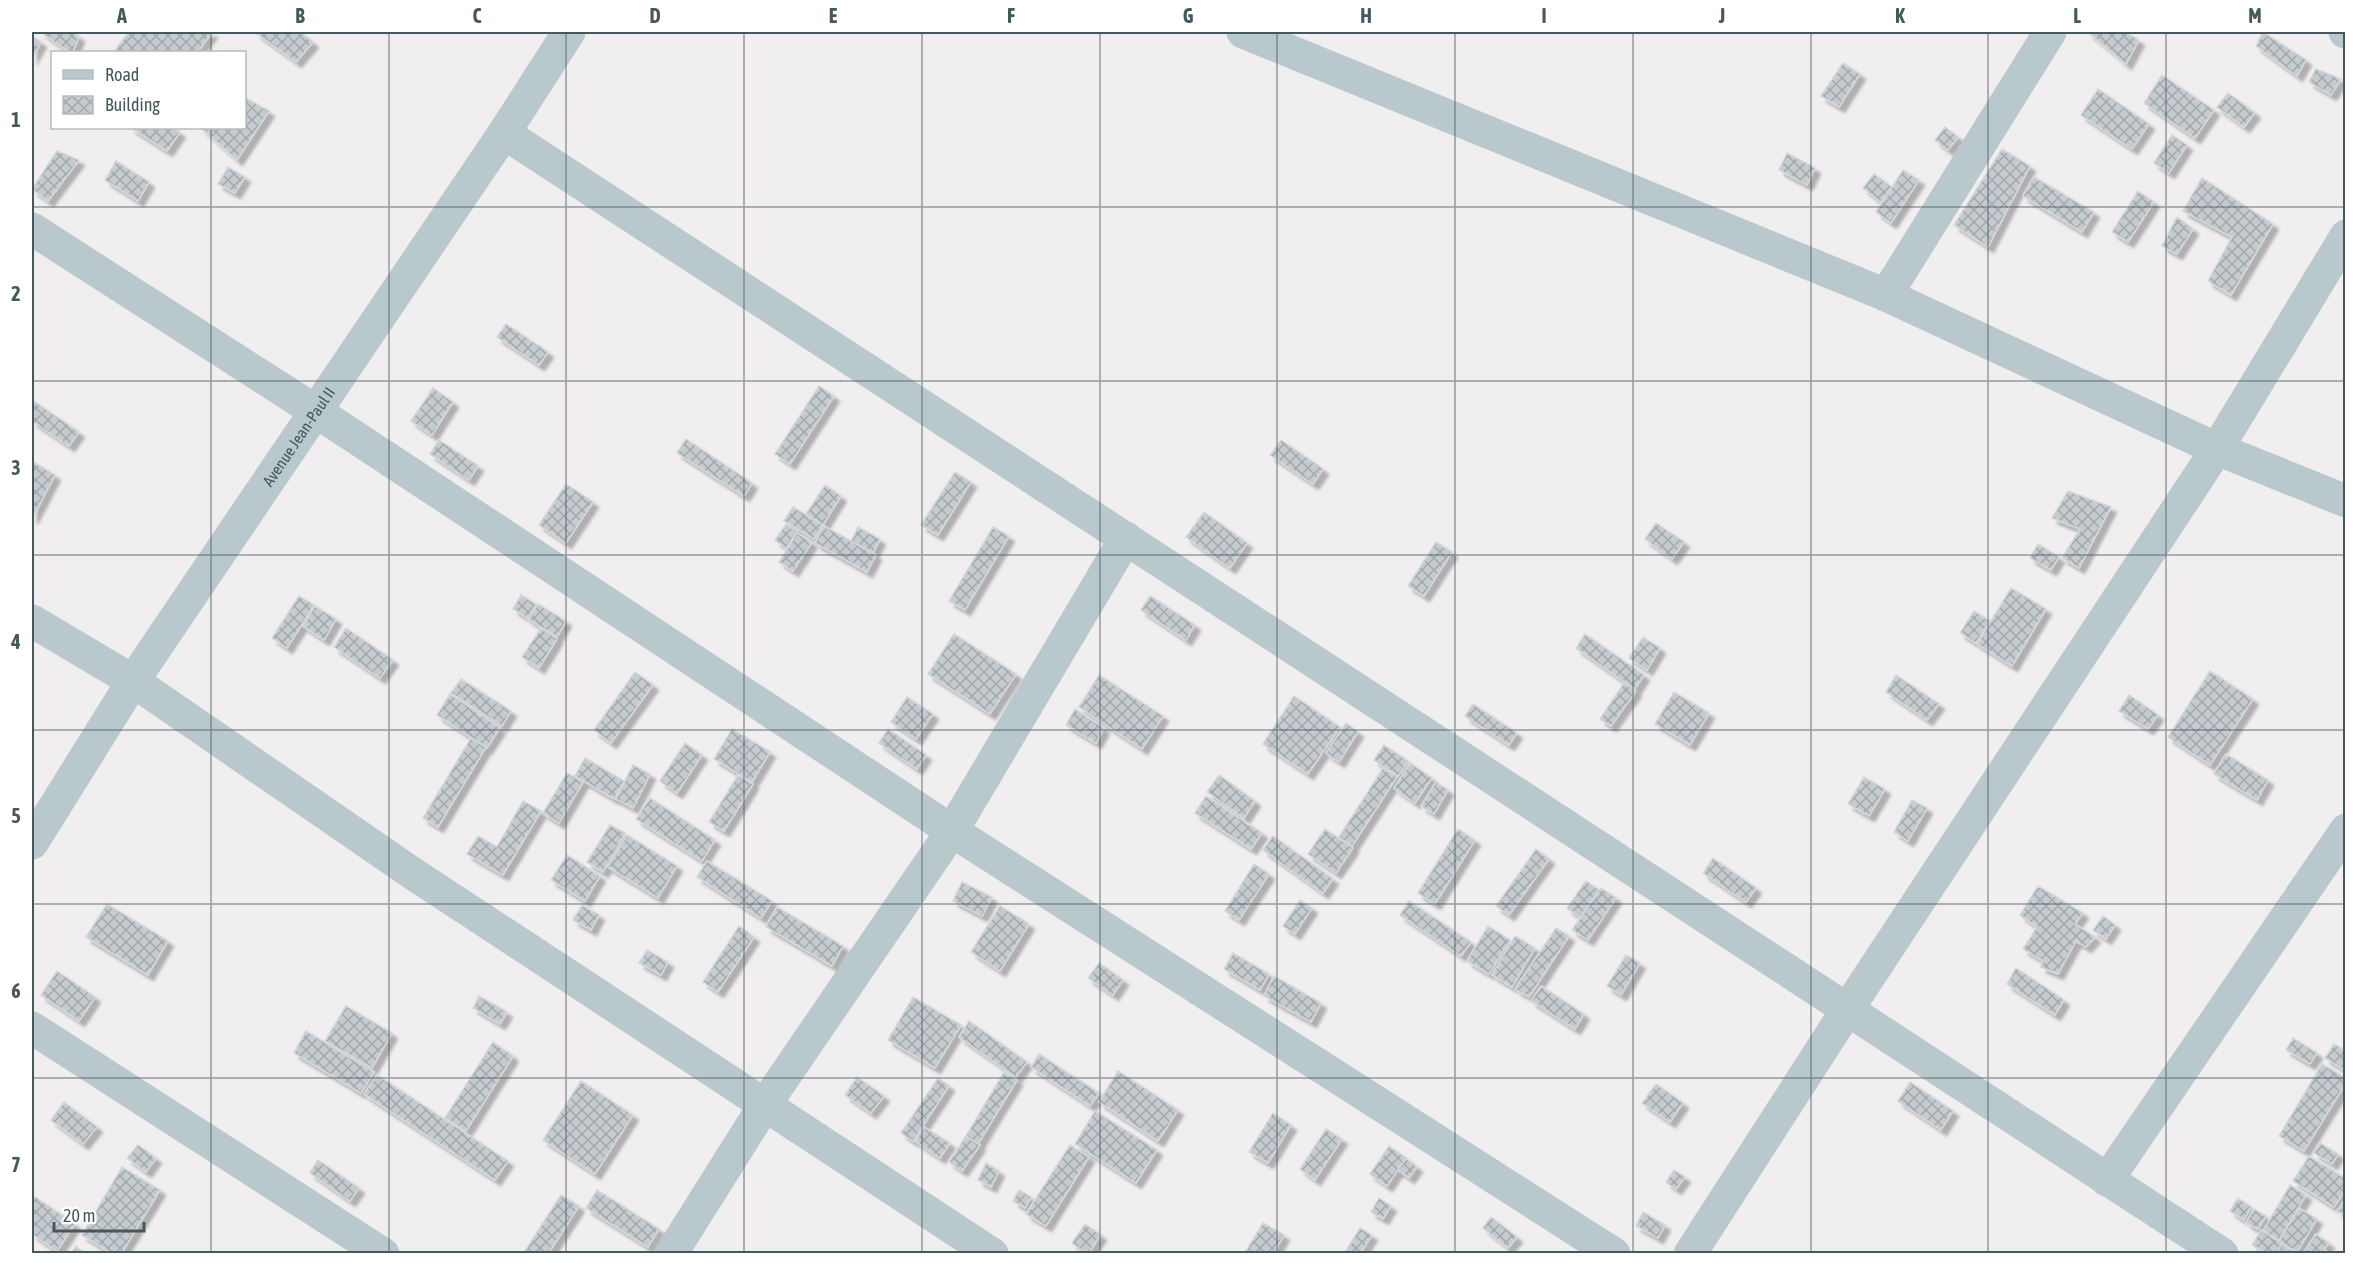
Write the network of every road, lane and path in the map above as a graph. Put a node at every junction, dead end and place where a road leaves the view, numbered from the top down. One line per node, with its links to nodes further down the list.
1 (569, 32): 4 (street, Avenue Jean-Paul II)
2 (1243, 32): 7 (street)
3 (2050, 32): 7 (street)
4 (504, 133): 8 (street, Avenue Jean-Paul II); 11 (street)
5 (32, 229): 8 (street)
6 (2346, 236): 9 (street)
7 (1886, 295): 9 (street)
8 (317, 412): 13 (street, Avenue Jean-Paul II); 16 (street)
9 (2217, 449): 10 (street); 18 (street)
10 (2346, 501)
11 (1126, 538): 16 (street); 18 (street)
12 (32, 621): 13 (street)
13 (133, 681): 14 (street, Avenue Jean-Paul II); 20 (street)
14 (41, 814): 17 (street, Avenue Jean-Paul II)
15 (2346, 830): 21 (street)
16 (952, 831): 20 (street); 25 (street)
17 (32, 843)
18 (1846, 1010): 21 (street); 26 (street)
19 (32, 1028): 22 (street)
20 (764, 1106): 23 (street); 24 (street)
21 (2107, 1180): 27 (street)
22 (383, 1254)
23 (671, 1254)
24 (992, 1254)
25 (1614, 1254)
26 (1690, 1254)
27 (2222, 1254)

